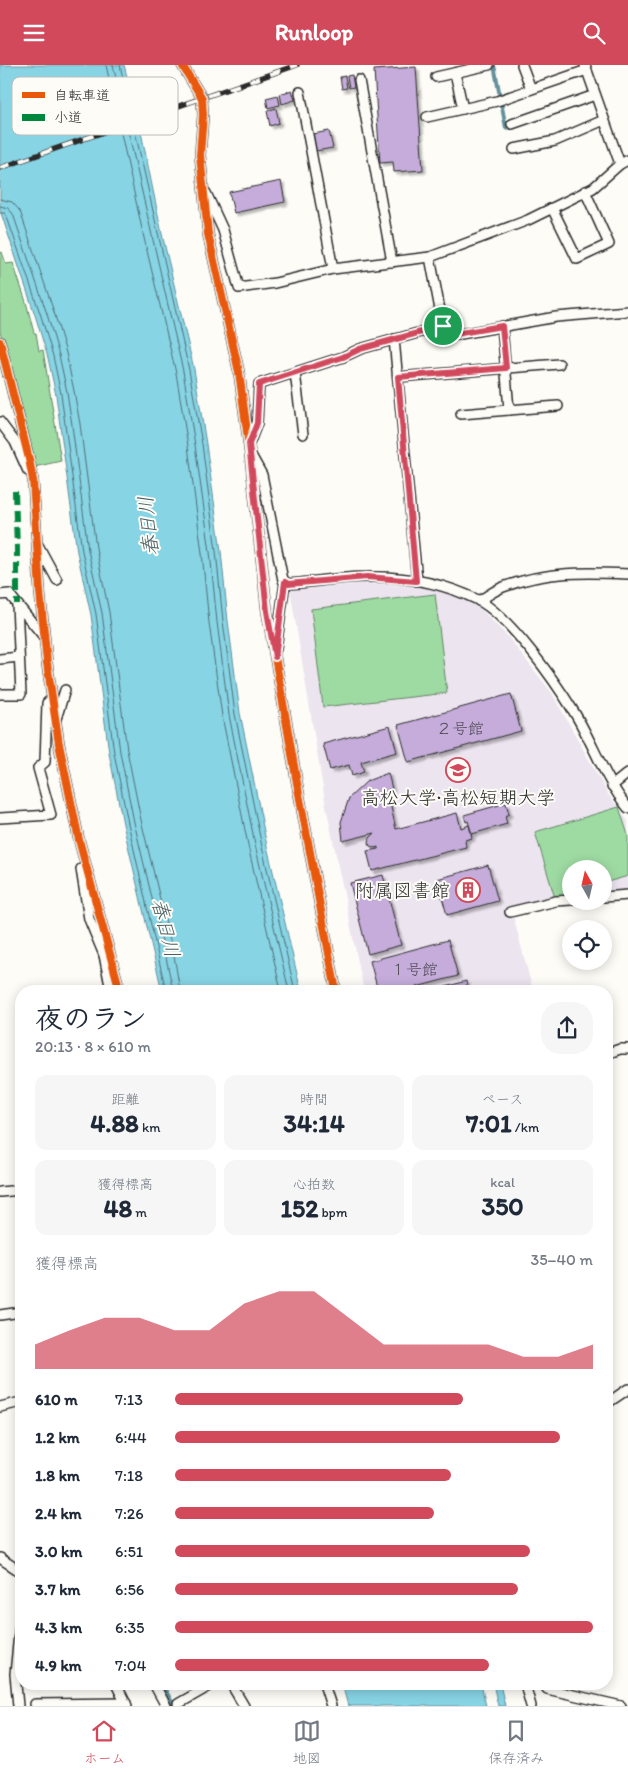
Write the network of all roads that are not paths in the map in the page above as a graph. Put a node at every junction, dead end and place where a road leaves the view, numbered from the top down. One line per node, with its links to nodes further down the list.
1 (182, 65): 17 (street)
2 (488, 65): 5 (street)
3 (522, 65): 8 (street)
4 (586, 67): 8 (street); 10 (street)
5 (455, 73): 6 (street); 11 (street)
6 (436, 77)
7 (359, 80): 21 (street)
8 (531, 89): 11 (street)
9 (300, 92): 22 (street)
10 (596, 95): 13 (street); 14 (street)
11 (463, 109): 12 (street)
12 (427, 117)
13 (604, 120): 15 (street); 16 (street)
14 (512, 124)
15 (514, 149)
16 (624, 162): 18 (street)
17 (202, 184): 22 (street); 37 (street)
18 (585, 191): 19 (street); 19 (street)
19 (552, 208): 20 (street)
20 (430, 257): 21 (street); 24 (street)
21 (392, 261): 22 (street)
22 (333, 269)
23 (628, 311): 25 (street)
24 (443, 326): 25 (street); 26 (street)
25 (502, 326): 29 (street)
26 (394, 339): 30 (street); 31 (street)
27 (0, 342): 39 (street)
28 (559, 364): 29 (street)
29 (506, 368): 31 (street); 33 (street)
30 (295, 373): 36 (street); 37 (street)
31 (398, 377): 43 (street)
32 (558, 406): 33 (street)
33 (509, 410): 34 (street)
34 (461, 414)
35 (0, 422): 39 (street)
36 (303, 434)
37 (249, 444): 38 (street)
38 (250, 454): 44 (street); 50 (street)
39 (33, 480): 40 (street)
40 (36, 543): 42 (street); 48 (street)
41 (628, 574): 46 (street)
42 (57, 580)
43 (416, 581): 44 (street); 46 (street)
44 (285, 582): 50 (street)
45 (0, 595): 47 (street)
46 (479, 601): 57 (street)
47 (17, 604): 48 (street); 49 (street)
48 (45, 638): 54 (street)
49 (19, 657): 51 (street); 53 (street)
50 (275, 657): 67 (street)
51 (0, 659)
52 (66, 690): 55 (street)
53 (0, 694)
54 (52, 699): 55 (street); 59 (street)
55 (55, 722): 64 (street)
56 (628, 773): 57 (street)
57 (612, 786): 58 (street)
58 (628, 808)
59 (0, 818)
60 (628, 895): 61 (street)
61 (612, 896)
62 (562, 901): 63 (street)
63 (510, 912)
64 (107, 955): 65 (street); 66 (street)
65 (110, 985)
66 (118, 985)
67 (335, 985)
68 (628, 1049): 69 (street)
69 (613, 1052)
70 (15, 1191): 71 (street)
71 (0, 1192)
72 (15, 1313): 73 (street)
73 (0, 1315)
74 (628, 1389): 75 (street)
75 (613, 1399)
76 (15, 1403): 77 (street)
77 (0, 1407)
78 (0, 1558): 79 (street)
79 (15, 1568)
80 (16, 1690): 92 (street)
81 (119, 1690): 91 (street)
82 (157, 1690): 93 (street)
83 (202, 1690): 88 (street)
84 (235, 1690): 94 (street)
85 (326, 1690): 95 (street)
86 (527, 1690): 96 (street)
87 (551, 1690): 97 (street)
88 (178, 1703)
89 (35, 1704): 90 (street)
90 (69, 1705): 91 (street)
91 (126, 1705)
92 (18, 1706)
93 (166, 1706)
94 (244, 1706)
95 (331, 1706)
96 (531, 1706)
97 (621, 1706)

